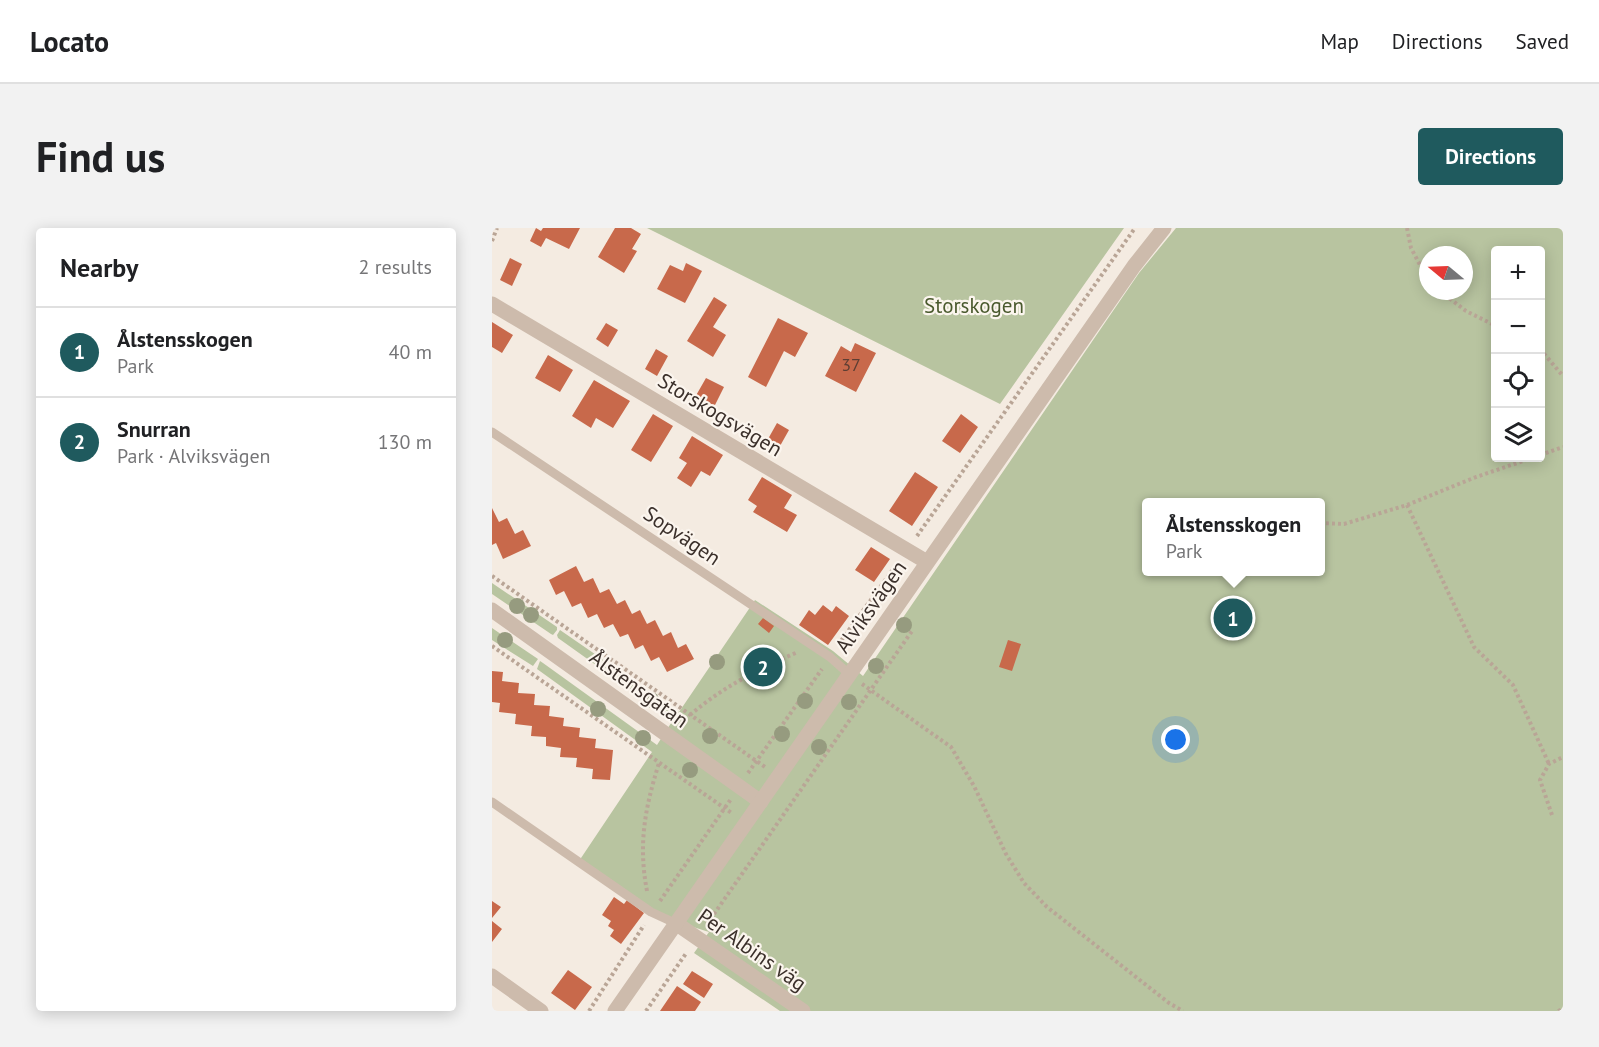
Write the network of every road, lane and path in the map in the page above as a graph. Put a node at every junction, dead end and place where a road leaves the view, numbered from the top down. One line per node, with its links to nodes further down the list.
1 (497, 228): 5 (path)
2 (1135, 228): 18 (path)
3 (1164, 228): 19 (street, Alviksvägen)
4 (1407, 228): 6 (path)
5 (492, 241)
6 (1419, 262)
7 (1452, 300): 9 (path)
8 (492, 304): 18 (street, Storskogsvägen)
9 (1491, 324)
10 (1545, 354): 11 (path)
11 (1563, 376)
12 (492, 432): 24 (lane, Sopvägen)
13 (1563, 447): 14 (path)
14 (1545, 453)
15 (1520, 462): 16 (path)
16 (1407, 505): 17 (path); 32 (path)
17 (1325, 523)
18 (907, 551): 19 (street, Storskogsvägen); 25 (path)
19 (927, 562): 26 (street, Alviksvägen)
20 (492, 576): 28 (path)
21 (492, 610): 34 (street, Ålstensgatan)
22 (912, 631): 27 (path)
23 (492, 646): 31 (path)
24 (815, 646): 25 (lane, Sopvägen); 28 (path)
25 (830, 657): 26 (lane, Sopvägen); 30 (path)
26 (849, 674): 27 (path); 33 (street, Alviksvägen)
27 (870, 691): 35 (path); 52 (path)
28 (690, 715): 30 (path)
29 (1563, 757): 32 (path)
30 (757, 761): 33 (path); 34 (path)
31 (659, 763): 38 (path); 42 (path)
32 (1549, 764): 39 (path)
33 (778, 775): 35 (path); 37 (street, Alviksvägen)
34 (739, 786): 37 (street, Ålstensgatan); 38 (path)
35 (800, 790): 41 (path)
36 (492, 802): 42 (lane)
37 (761, 802): 40 (street, Alviksvägen)
38 (725, 808): 40 (path); 42 (path)
39 (1552, 815)
40 (745, 822): 41 (path); 43 (street, Alviksvägen)
41 (768, 838): 44 (path)
42 (651, 912): 43 (lane); 48 (path)
43 (677, 924): 44 (street, Per Albins väg); 49 (street, Alviksvägen)
44 (697, 938): 50 (path); 51 (street, Per Albins väg)
45 (492, 976): 47 (street)
46 (1563, 1009): 53 (path)
47 (541, 1011)
48 (589, 1011)
49 (615, 1011)
50 (646, 1011)
51 (803, 1011)
52 (1183, 1011)
53 (1558, 1011)

